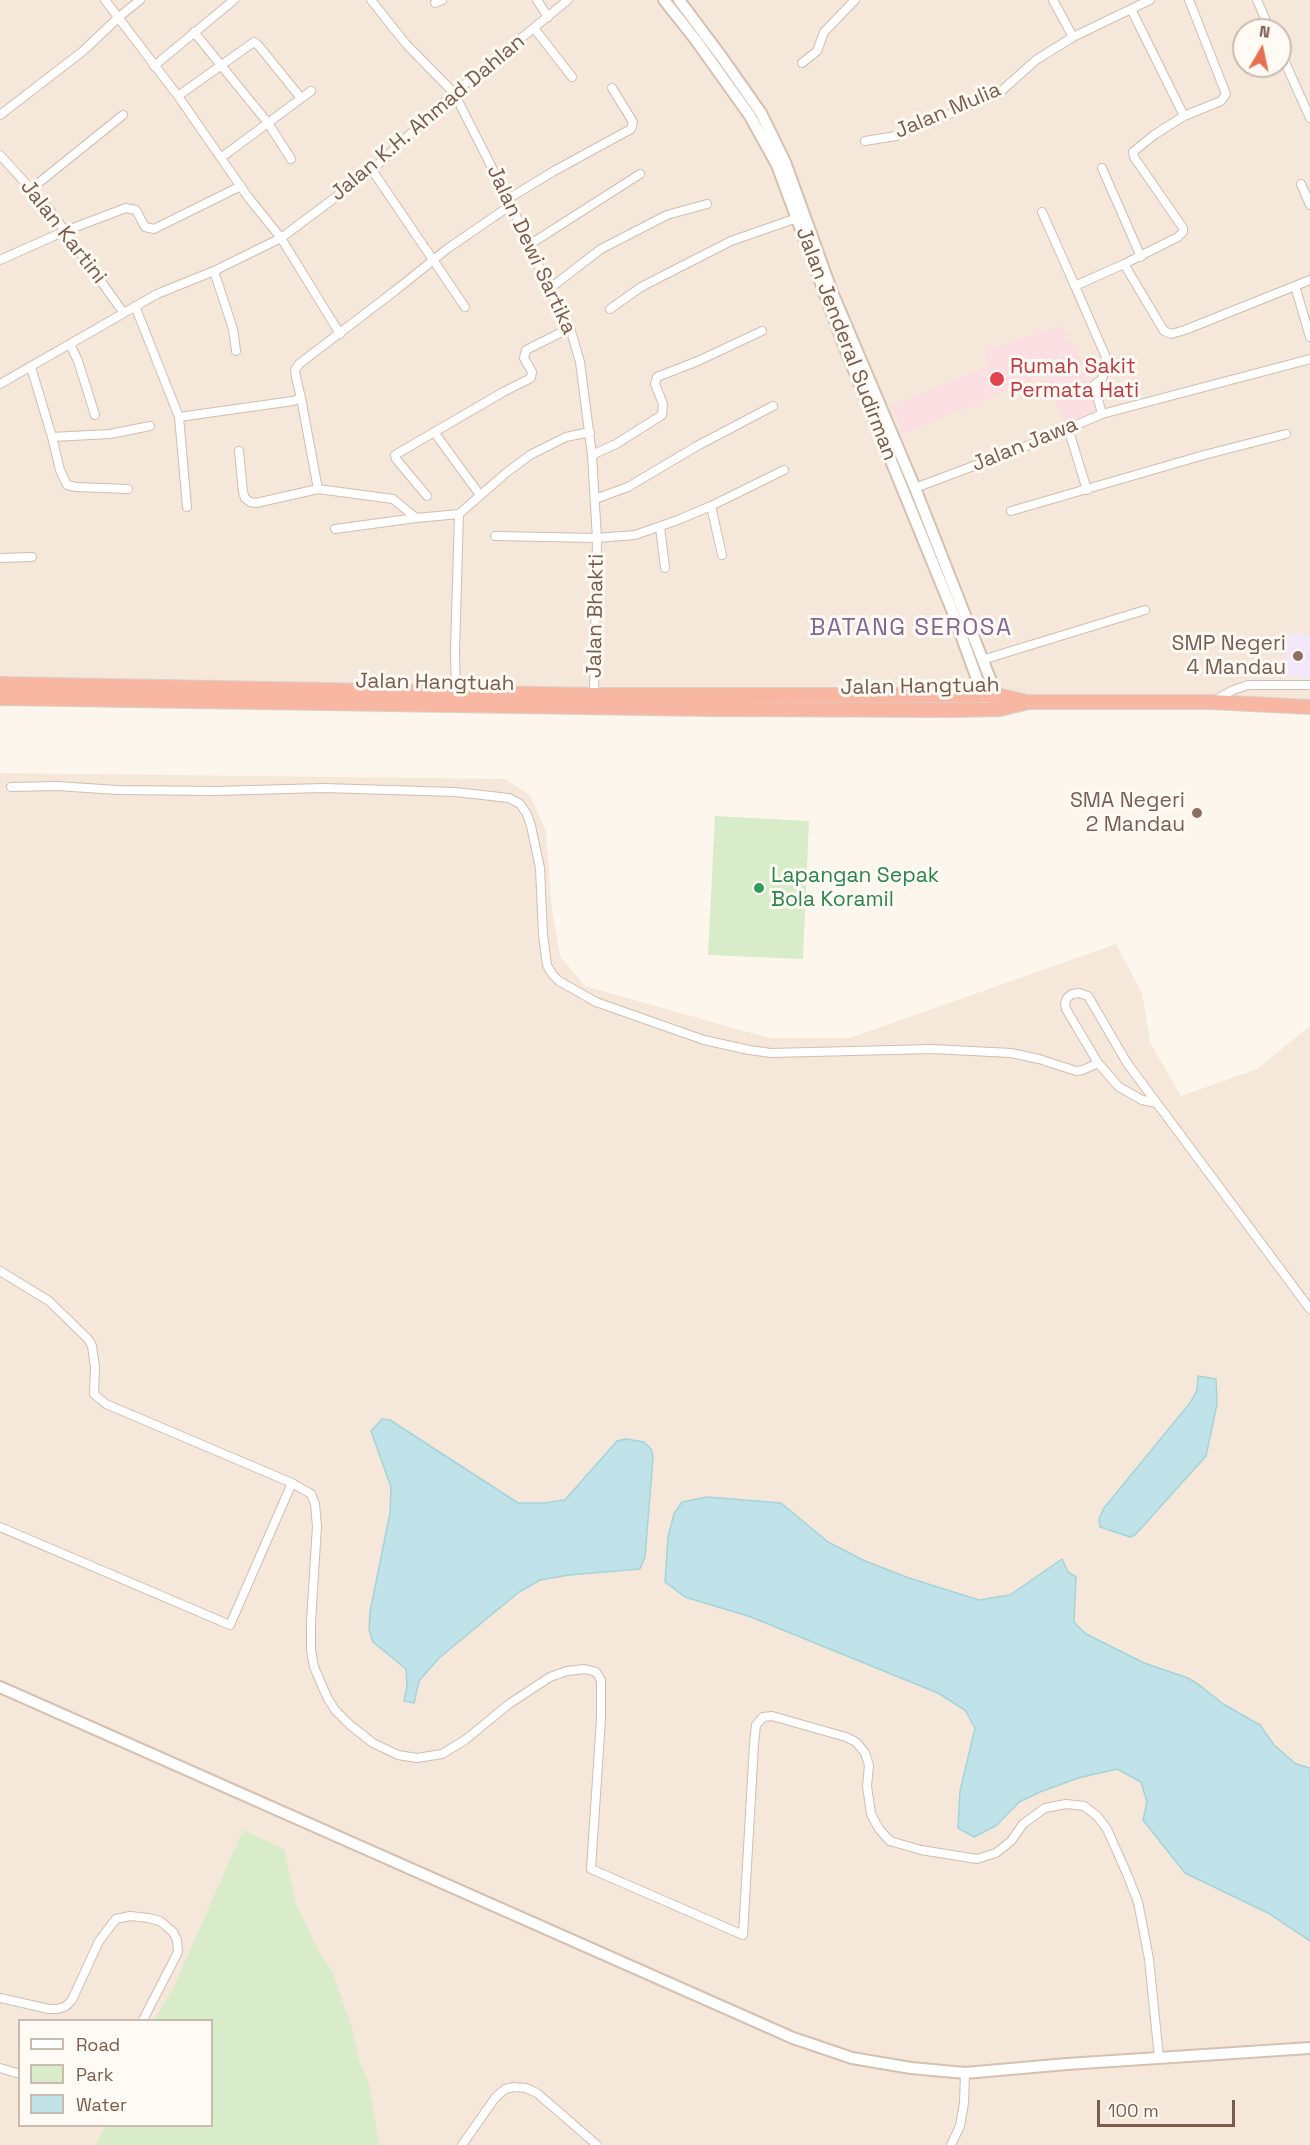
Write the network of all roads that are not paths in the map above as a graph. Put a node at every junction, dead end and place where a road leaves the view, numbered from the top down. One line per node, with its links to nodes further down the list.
1 (105, 0): 15 (street)
2 (140, 0): 15 (street)
3 (234, 0): 19 (street)
4 (371, 0): 28 (street, Jalan Dewi Sartika)
5 (537, 0): 16 (street)
6 (568, 0): 16 (street, Jalan K.H. Ahmad Dahlan)
7 (664, 0): 31 (street, Jalan Jenderal Sudirman)
8 (678, 0): 31 (street, Jalan Jenderal Sudirman)
9 (855, 0): 21 (street)
10 (1053, 0): 20 (street)
11 (1150, 0): 14 (street, Jalan Mulia)
12 (1189, 0): 34 (street)
13 (1257, 0): 17 (street)
14 (1131, 9): 20 (street, Jalan Mulia); 34 (street)
15 (118, 17): 22 (street); 32 (street)
16 (548, 17): 18 (street, Jalan K.H. Ahmad Dahlan)
17 (1265, 18)
18 (534, 28): 24 (street); 28 (street, Jalan K.H. Ahmad Dahlan)
19 (194, 32): 22 (street); 23 (street)
20 (1073, 37): 37 (street, Jalan Mulia)
21 (802, 63)
22 (154, 66): 29 (street)
23 (220, 66): 29 (street); 30 (street); 36 (street)
24 (572, 77)
25 (1292, 78): 35 (street)
26 (612, 88): 47 (street)
27 (311, 91): 30 (street)
28 (454, 93): 42 (street, Jalan K.H. Ahmad Dahlan); 47 (street, Jalan Dewi Sartika)
29 (178, 96): 39 (street)
30 (301, 98): 36 (street)
31 (745, 100): 51 (street, Jalan Jenderal Sudirman); 91 (street, Jalan Jenderal Sudirman)
32 (0, 115)
33 (123, 115): 46 (street)
34 (1184, 116): 55 (street)
35 (1310, 118)
36 (268, 123): 39 (street); 40 (street)
37 (865, 141)
38 (0, 155): 46 (street, Jalan Kartini)
39 (222, 157): 45 (street)
40 (291, 159)
41 (1102, 168): 55 (street)
42 (372, 170): 53 (street, Jalan K.H. Ahmad Dahlan); 56 (street)
43 (640, 174): 54 (street)
44 (1301, 183): 49 (street)
45 (241, 186): 52 (street); 53 (street)
46 (31, 189): 52 (street, Jalan Kartini)
47 (509, 202): 54 (street, Jalan Dewi Sartika); 56 (street)
48 (707, 204): 63 (street)
49 (1310, 205)
50 (1042, 212): 61 (street)
51 (797, 218): 66 (street); 105 (street, Jalan Jenderal Sudirman)
52 (65, 231): 57 (street); 67 (street, Jalan Kartini)
53 (281, 238): 59 (street, Jalan K.H. Ahmad Dahlan); 70 (street)
54 (529, 245): 63 (street, Jalan Dewi Sartika)
55 (1141, 256): 58 (street)
56 (434, 259): 65 (street); 70 (street)
57 (0, 260)
58 (1124, 264): 61 (street); 62 (street)
59 (214, 271): 64 (street, Jalan K.H. Ahmad Dahlan); 73 (street)
60 (1310, 280): 62 (street)
61 (1075, 285): 79 (street)
62 (1295, 286): 71 (street)
63 (549, 289): 68 (street, Jalan Dewi Sartika)
64 (135, 306): 67 (street, Jalan K.H. Ahmad Dahlan); 81 (street)
65 (465, 307)
66 (610, 309)
67 (123, 312): 72 (street, Jalan K.H. Ahmad Dahlan)
68 (570, 328): 84 (street); 85 (street, Jalan Dewi Sartika)
69 (762, 331): 89 (street)
70 (340, 334): 77 (street)
71 (1310, 337)
72 (70, 344): 75 (street, Jalan K.H. Ahmad Dahlan); 80 (street)
73 (236, 351)
74 (1310, 359): 79 (street, Jalan Jawa)
75 (31, 367): 76 (street, Jalan K.H. Ahmad Dahlan); 87 (street)
76 (0, 384)
77 (301, 398): 81 (street); 93 (street)
78 (773, 406): 97 (street)
79 (1102, 414): 83 (street, Jalan Jawa)
80 (95, 415)
81 (179, 417): 99 (street)
82 (150, 426): 87 (street)
83 (1068, 428): 91 (street, Jalan Jawa); 94 (street)
84 (434, 432): 95 (street); 96 (street)
85 (590, 432): 89 (street, Jalan Dewi Sartika); 95 (street)
86 (1286, 434): 94 (street)
87 (52, 437): 92 (street)
88 (239, 451): 93 (street)
89 (592, 455): 97 (street, Jalan Dewi Sartika)
90 (783, 470): 98 (street)
91 (915, 488): 105 (street, Jalan Jenderal Sudirman)
92 (128, 489)
93 (318, 489): 102 (street)
94 (1087, 490): 100 (street)
95 (480, 495): 101 (street)
96 (427, 496)
97 (595, 499): 107 (street, Jalan Dewi Sartika)
98 (711, 506): 103 (street); 108 (street)
99 (187, 507)
100 (1011, 512)
101 (459, 514): 102 (street); 116 (street)
102 (417, 518): 104 (street)
103 (660, 527): 107 (street); 111 (street)
104 (335, 529)
105 (926, 534): 113 (street, Jalan Jenderal Sudirman); 120 (street, Jalan Jenderal Sudirman)
106 (495, 536): 107 (street)
107 (597, 538): 118 (street, Jalan Bhakti)
108 (722, 555)
109 (32, 557): 110 (street)
110 (0, 558)
111 (665, 568)
112 (1145, 610): 113 (street)
113 (982, 660): 120 (street, Jalan Jenderal Sudirman)
114 (0, 684): 116 (highway, Jalan Hangtuah)
115 (1310, 685): 121 (street)
116 (456, 693): 118 (highway, Jalan Hangtuah)
117 (708, 694): 118 (highway, Jalan Hangtuah); 120 (highway, Jalan Hangtuah); 123 (highway)
118 (594, 695)
119 (0, 698): 123 (highway, Jalan Hangtuah)
120 (992, 702): 121 (highway, Jalan Hangtuah); 123 (highway, Jalan Hangtuah)
121 (1211, 702): 122 (highway, Jalan Hangtuah)
122 (1310, 707)
123 (710, 709)
124 (11, 787): 125 (street)
125 (1098, 1063): 126 (street); 126 (street)
126 (1156, 1103): 128 (street)
127 (0, 1271): 129 (street)
128 (1310, 1309)
129 (292, 1484): 130 (street); 135 (street)
130 (0, 1527)
131 (0, 1687): 138 (street)
132 (0, 1998): 133 (street)
133 (144, 2019)
134 (1310, 2048): 135 (street)
135 (1159, 2058): 138 (street)
136 (0, 2068): 137 (street)
137 (18, 2073)
138 (965, 2073): 141 (street)
139 (462, 2145): 140 (street)
140 (597, 2145)
141 (951, 2145)

